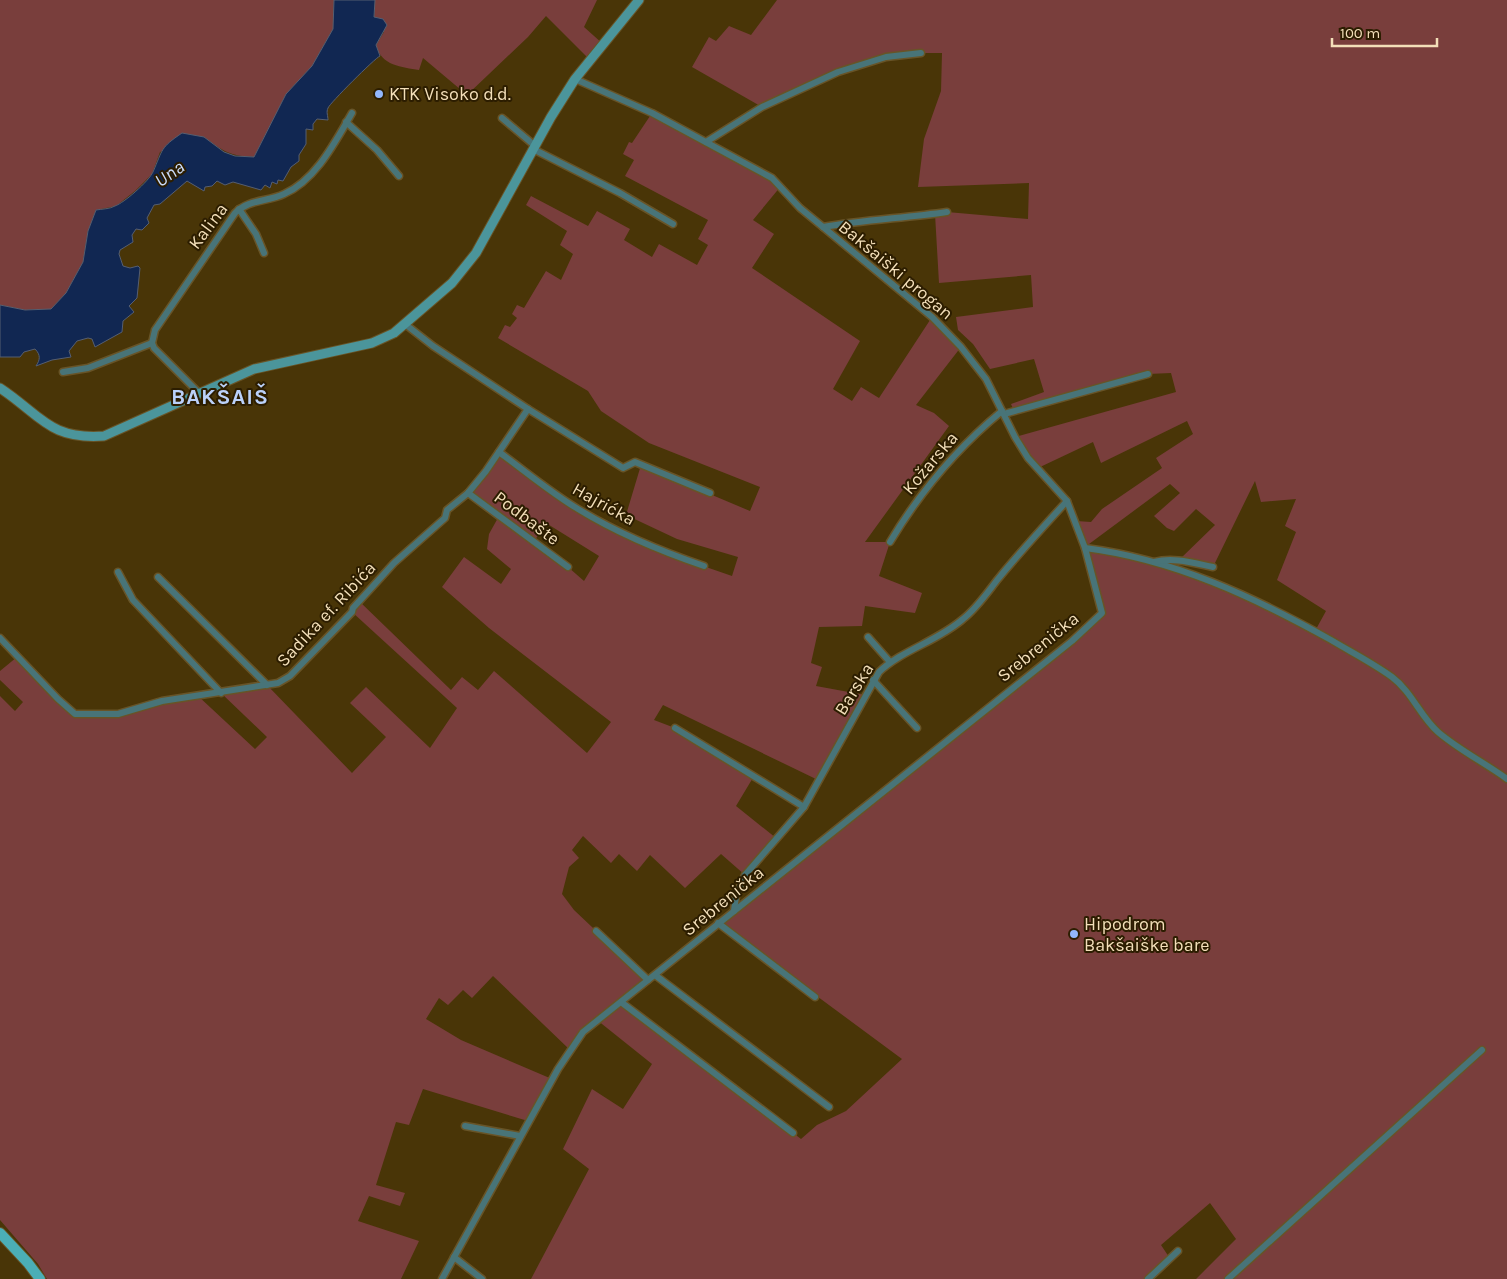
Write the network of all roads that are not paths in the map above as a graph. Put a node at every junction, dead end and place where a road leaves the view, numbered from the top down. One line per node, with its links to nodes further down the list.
1 (639, 0): 3 (street)
2 (921, 53): 7 (street)
3 (575, 79): 7 (street, Bakšaiški progan); 8 (street)
4 (352, 113): 6 (street, Kalina)
5 (502, 118): 8 (street)
6 (346, 122): 9 (street); 10 (street, Kalina)
7 (706, 142): 13 (street, Bakšaiški progan)
8 (534, 147): 12 (street); 15 (street)
9 (400, 176)
10 (239, 209): 14 (street); 16 (street, Kalina)
11 (947, 212): 13 (street)
12 (673, 224)
13 (823, 227): 22 (street, Bakšaiški progan)
14 (264, 253)
15 (405, 324): 20 (street); 21 (street)
16 (152, 343): 17 (street); 20 (street)
17 (63, 372)
18 (1148, 374): 22 (street)
19 (0, 388): 20 (street)
20 (199, 393)
21 (528, 409): 23 (street, Sadika ef. Ribića); 25 (street)
22 (1003, 412): 26 (street, Bakšaiški progan); 27 (street, Kožarska)
23 (499, 452): 24 (street, Sadika ef. Ribića); 30 (street, Hajrićka)
24 (468, 493): 31 (street, Podbašte); 40 (street, Sadika ef. Ribića)
25 (710, 493)
26 (1067, 501): 28 (street, Bakšaiški progan); 38 (street, Barska)
27 (890, 542)
28 (1085, 548): 29 (street); 35 (street, Bakšaiški progan)
29 (1152, 562): 32 (street); 44 (street)
30 (704, 566)
31 (568, 567)
32 (1213, 567)
33 (118, 572): 41 (street)
34 (158, 577): 40 (street)
35 (1102, 613): 46 (street, Srebrenička)
36 (868, 637): 38 (street)
37 (0, 638): 41 (street, Sadika ef. Ribića)
38 (890, 662): 39 (street, Barska)
39 (873, 680): 43 (street); 45 (street, Barska)
40 (267, 685): 41 (street, Sadika ef. Ribića)
41 (221, 693)
42 (675, 728): 45 (street)
43 (917, 728)
44 (1507, 779)
45 (804, 806): 46 (street, Barska)
46 (734, 911): 47 (street, Srebrenička)
47 (718, 923): 49 (street, Srebrenička); 51 (street)
48 (596, 930): 50 (street)
49 (655, 975): 50 (street, Srebrenička); 54 (street)
50 (648, 980): 52 (street, Srebrenička)
51 (815, 997)
52 (621, 1002): 56 (street); 57 (street, Srebrenička)
53 (1482, 1050): 65 (street)
54 (829, 1107)
55 (465, 1126): 57 (street)
56 (793, 1133)
57 (520, 1136): 60 (street, Srebrenička)
58 (0, 1233): 61 (main road)
59 (1178, 1251): 64 (street)
60 (454, 1258): 62 (street, Srebrenička); 63 (street)
61 (40, 1279)
62 (442, 1279)
63 (482, 1279)
64 (1148, 1279)
65 (1228, 1279)

